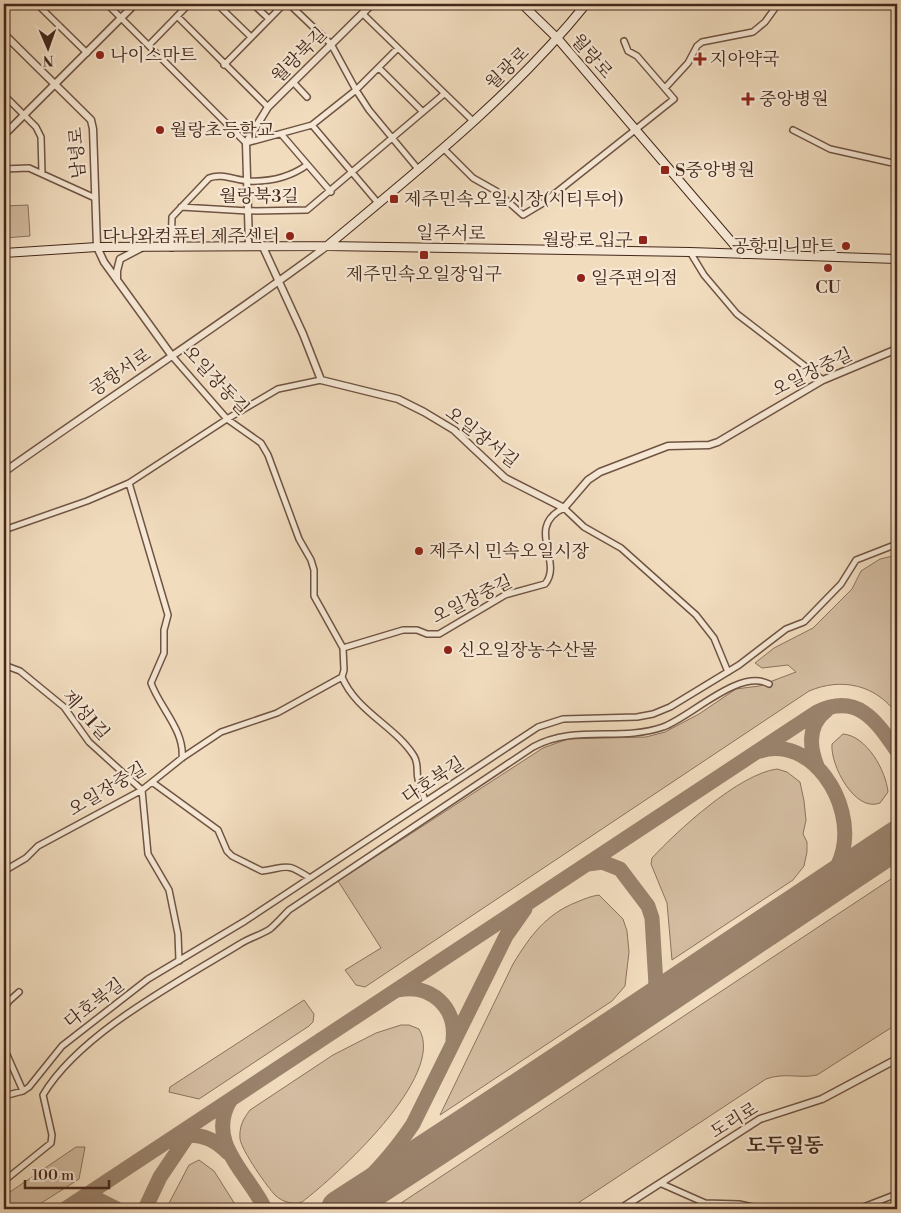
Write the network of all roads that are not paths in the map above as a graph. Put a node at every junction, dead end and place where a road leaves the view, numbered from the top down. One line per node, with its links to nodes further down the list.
1 (37, 4): 24 (street)
2 (106, 4): 15 (street)
3 (134, 4): 15 (street)
4 (189, 4): 14 (street)
5 (217, 4): 18 (street)
6 (253, 4): 16 (street)
7 (284, 4): 16 (street)
8 (289, 4): 21 (street)
9 (372, 4): 13 (street, 월랑북길)
10 (522, 4): 19 (main road, 월랑로)
11 (586, 4): 19 (main road, 월광로)
12 (778, 4): 29 (street)
13 (362, 14): 21 (street, 월랑북길); 23 (street)
14 (177, 16): 22 (street); 25 (street, 월랑북길)
15 (121, 18): 22 (street); 24 (street)
16 (269, 19): 18 (street)
17 (4, 34): 28 (street, 남녕로)
18 (251, 37): 25 (street)
19 (558, 39): 37 (main road, 월광로); 39 (main road, 월랑로)
20 (624, 41): 29 (street, 월랑로)
21 (331, 44): 27 (street, 월랑북길); 30 (street)
22 (149, 45): 44 (street)
23 (398, 48): 26 (street); 31 (street)
24 (87, 53): 28 (street)
25 (224, 65): 34 (street, 월랑북길)
26 (379, 68): 30 (street); 35 (street)
27 (293, 82): 33 (street); 34 (street, 월랑북길)
28 (56, 84): 36 (street); 54 (street, 남녕로)
29 (665, 88): 39 (street)
30 (356, 90): 38 (street); 43 (street)
31 (444, 94): 35 (street, 월랑북3길); 37 (street)
32 (4, 95): 36 (street)
33 (307, 97)
34 (268, 108): 44 (street, 월랑북길)
35 (423, 112): 43 (street, 월랑북3길)
36 (25, 116): 41 (street); 51 (street)
37 (473, 121): 45 (main road, 월광로)
38 (312, 125): 42 (street); 50 (street)
39 (636, 130): 45 (street); 66 (main road, 월랑로)
40 (793, 130): 46 (street)
41 (4, 135)
42 (282, 135): 44 (street); 47 (street, 월랑북3길)
43 (392, 137): 49 (street); 50 (street, 월랑북3길)
44 (246, 143): 52 (street)
45 (443, 148): 49 (main road, 월광로)
46 (897, 164)
47 (307, 165): 52 (street); 53 (street, 월랑북3길)
48 (4, 169): 51 (street)
49 (418, 169): 55 (main road, 월광로)
50 (353, 172): 53 (street, 월랑북3길); 55 (street)
51 (42, 173): 54 (street)
52 (247, 181): 56 (street); 57 (street)
53 (330, 192): 57 (street, 월랑북3길)
54 (95, 198): 61 (street, 남녕로)
55 (378, 203): 60 (main road, 월광로)
56 (181, 207): 57 (street, 월랑북3길); 63 (street)
57 (248, 211): 58 (street)
58 (249, 246): 59 (main road, 일주서로); 63 (main road, 일주서로)
59 (263, 246): 60 (main road, 일주서로); 69 (street)
60 (327, 246): 64 (main road, 일주서로); 69 (street, 공항서로)
61 (97, 247): 62 (main road, 일주서로); 65 (main road, 일주서로); 68 (street, 오일장동길)
62 (144, 247): 63 (main road, 일주서로); 68 (street)
63 (171, 248)
64 (690, 252): 66 (main road, 일주서로); 73 (street)
65 (4, 253)
66 (742, 254): 67 (main road, 일주서로)
67 (894, 259)
68 (118, 281): 71 (street, 오일장동길)
69 (279, 282): 71 (street, 공항서로); 72 (street)
70 (897, 349): 73 (street, 오일장중길)
71 (172, 356): 74 (street, 오일장동길); 75 (street, 공항서로)
72 (321, 380): 74 (street); 77 (street, 오일장서길)
73 (823, 380): 77 (street, 오일장중길)
74 (227, 419): 76 (street); 80 (street, 오일장동길)
75 (4, 472)
76 (129, 483): 78 (street); 85 (street)
77 (564, 508): 80 (street, 오일장중길); 82 (street, 오일장서길)
78 (4, 530)
79 (897, 544): 82 (street, 다호북길)
80 (344, 648): 83 (street)
81 (4, 665): 87 (street, 제성1길)
82 (728, 672): 88 (street, 다호북길)
83 (342, 677): 85 (street, 오일장중길); 88 (street)
84 (769, 684): 98 (street)
85 (182, 758): 86 (street, 오일장중길)
86 (152, 782): 87 (street, 오일장중길); 90 (street)
87 (142, 790): 89 (street, 오일장중길); 91 (street)
88 (426, 801): 90 (street, 다호북길)
89 (4, 871)
90 (310, 878): 91 (street, 다호북길)
91 (179, 961): 96 (street, 다호북길)
92 (19, 992): 93 (street)
93 (4, 1009)
94 (4, 1048): 96 (street)
95 (896, 1062): 99 (street, 도리로)
96 (23, 1091): 97 (street)
97 (4, 1096)
98 (4, 1181)
99 (662, 1184): 101 (street, 도리로); 102 (street)
100 (897, 1194): 103 (street)
101 (620, 1209)
102 (762, 1209)
103 (858, 1209)

